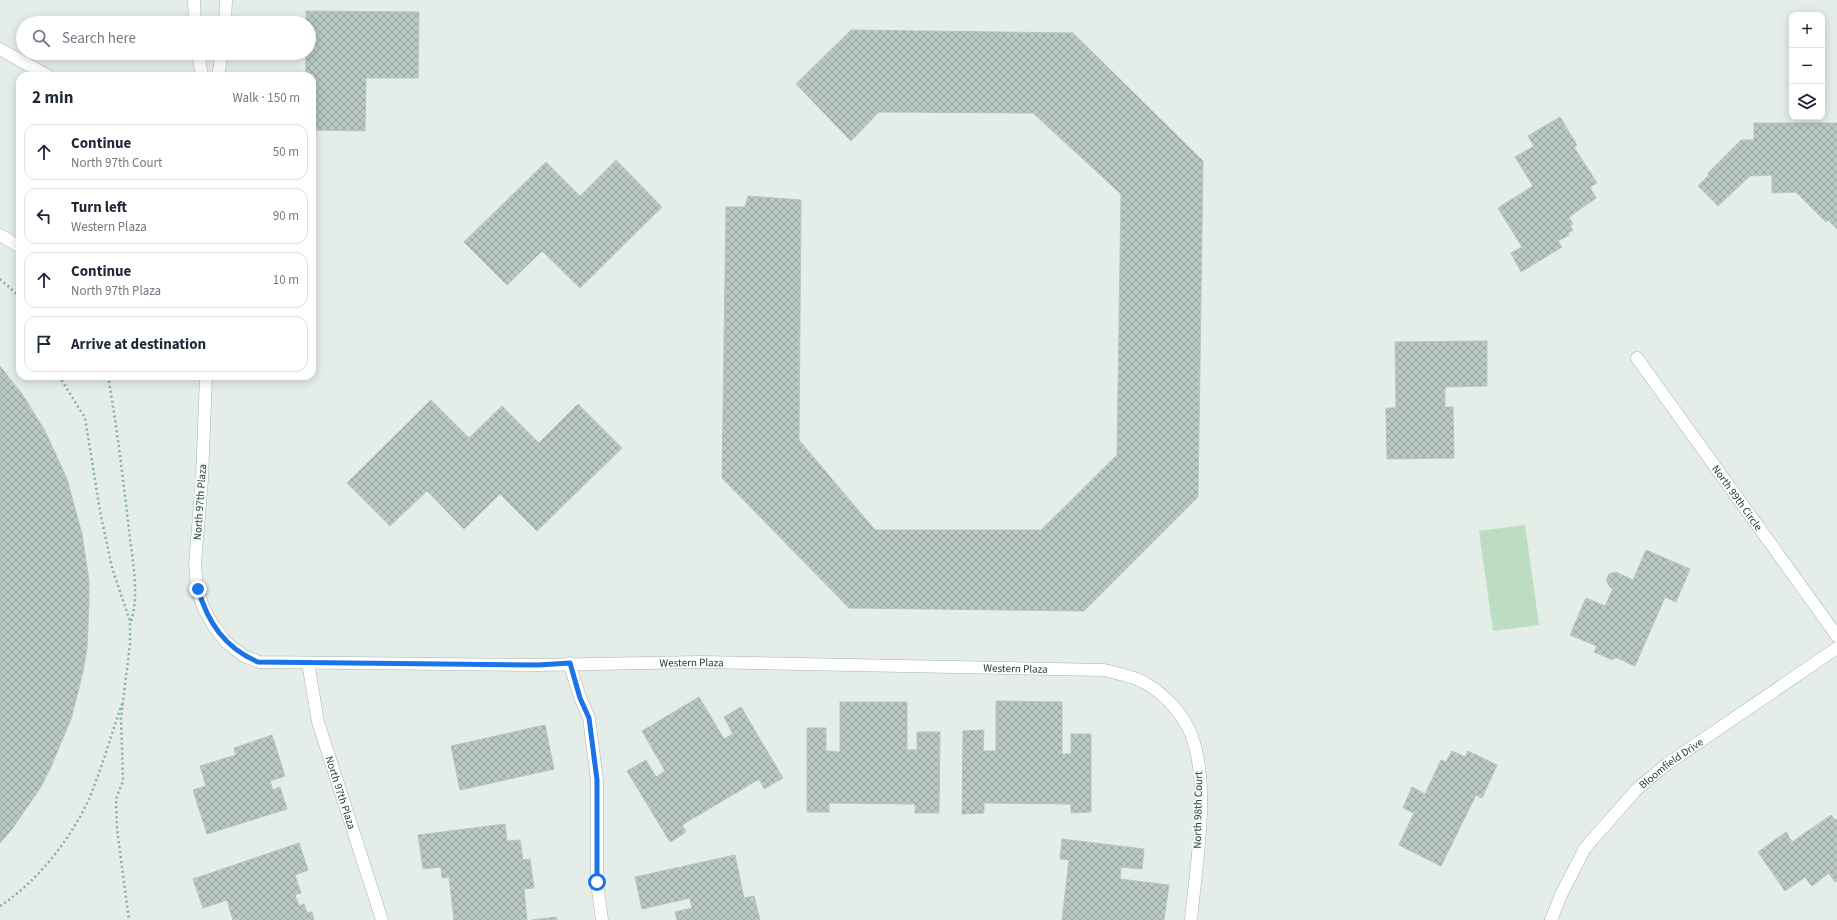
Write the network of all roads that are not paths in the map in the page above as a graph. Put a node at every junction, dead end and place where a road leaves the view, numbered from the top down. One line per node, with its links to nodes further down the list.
1 (194, 0): 3 (street)
2 (226, 0): 4 (street)
3 (195, 16)
4 (225, 16)
5 (0, 49): 6 (street)
6 (16, 58)
7 (20, 60): 10 (street)
8 (199, 60): 11 (street)
9 (221, 60): 12 (street)
10 (41, 72)
11 (201, 72)
12 (219, 72)
13 (0, 235): 14 (street)
14 (16, 245)
15 (1637, 358): 18 (street, North 99th Circle)
16 (206, 380): 17 (street, North 97th Plaza)
17 (212, 626): 20 (street, Western Plaza)
18 (1837, 636)
19 (1837, 648): 26 (street, Bloomfield Drive)
20 (308, 663): 21 (street, Western Plaza); 23 (street, North 97th Plaza)
21 (570, 663): 22 (street, Western Plaza); 24 (street)
22 (1174, 707): 25 (street, North 98th Court)
23 (382, 920)
24 (602, 920)
25 (1191, 920)
26 (1551, 920)

